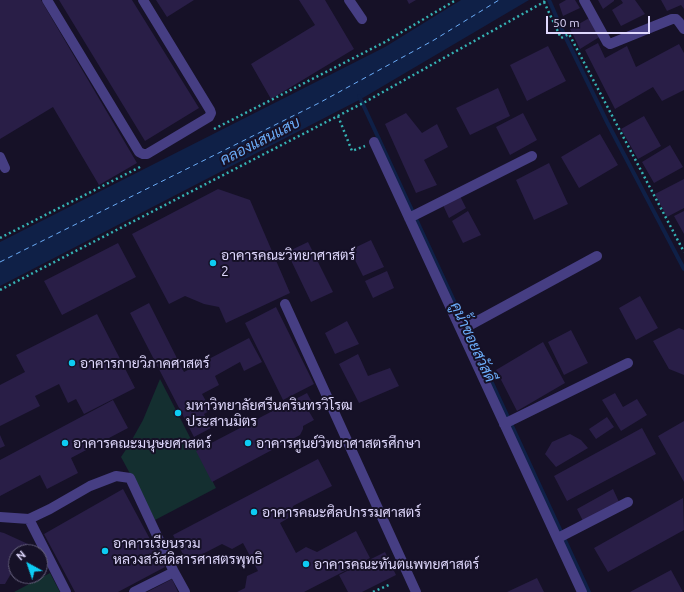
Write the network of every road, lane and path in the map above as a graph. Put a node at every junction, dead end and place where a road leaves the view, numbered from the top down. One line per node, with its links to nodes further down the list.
1 (47, 0): 2 (street)
2 (143, 0)
3 (349, 0): 7 (street)
4 (456, 0): 10 (path)
5 (584, 0): 8 (street)
6 (545, 1): 9 (path); 18 (path)
7 (362, 19)
8 (684, 29)
9 (338, 116): 11 (path); 20 (path)
10 (209, 132)
11 (374, 142): 16 (street)
12 (532, 156): 16 (street)
13 (0, 157): 15 (street)
14 (145, 164): 17 (path)
15 (5, 168)
16 (409, 218): 22 (street)
17 (0, 238)
18 (684, 252)
19 (597, 256): 22 (street)
20 (0, 290)
21 (285, 304): 31 (street)
22 (465, 328): 24 (street)
23 (628, 363): 24 (street)
24 (509, 421): 28 (street)
25 (628, 502): 28 (street)
26 (0, 517): 27 (street)
27 (29, 519): 29 (street); 32 (street)
28 (561, 537): 36 (street)
29 (174, 572): 33 (street); 34 (street)
30 (390, 584): 35 (path)
31 (415, 591)
32 (66, 592)
33 (134, 592)
34 (185, 592)
35 (373, 592)
36 (582, 592)

